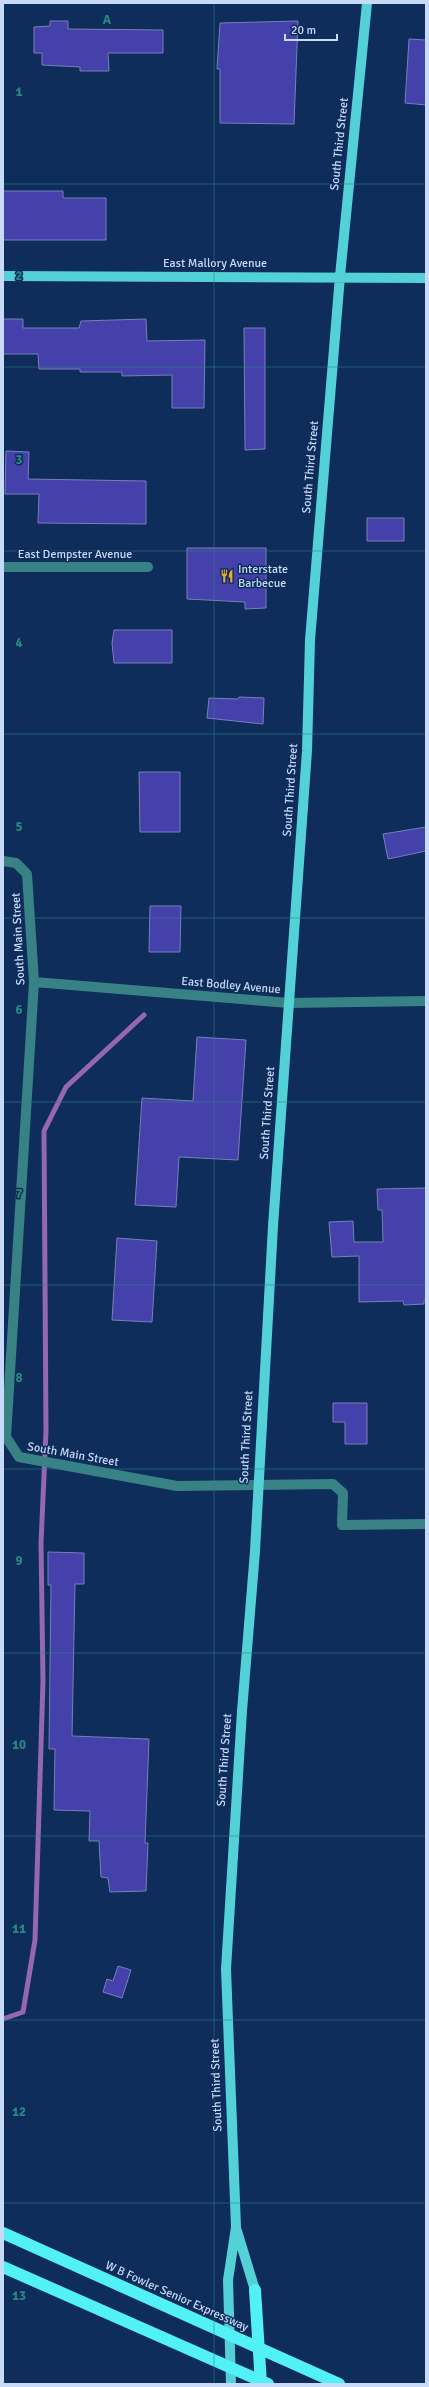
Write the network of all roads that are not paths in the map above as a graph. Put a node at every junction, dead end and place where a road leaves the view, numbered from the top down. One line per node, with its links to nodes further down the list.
1 (367, 3): 3 (main road, South Third Street)
2 (3, 276): 3 (main road, East Mallory Avenue)
3 (340, 276): 4 (main road, East Mallory Avenue); 10 (main road, South Third Street)
4 (426, 278)
5 (3, 567): 6 (street, East Dempster Avenue)
6 (148, 567)
7 (3, 861): 8 (street, South Main Street)
8 (34, 982): 10 (street, East Bodley Avenue); 11 (street, South Main Street)
9 (426, 1001): 10 (street, East Bodley Avenue)
10 (289, 1003): 12 (main road, South Third Street)
11 (426, 1524)
12 (236, 2227): 15 (main road, South Third Street); 16 (main road, South Third Street)
13 (3, 2233): 19 (highway, W B Fowler Senior Expressway)
14 (3, 2267): 18 (highway)
15 (255, 2290): 17 (highway, South Third Street)
16 (231, 2384)
17 (261, 2384)
18 (268, 2384)
19 (339, 2384)

